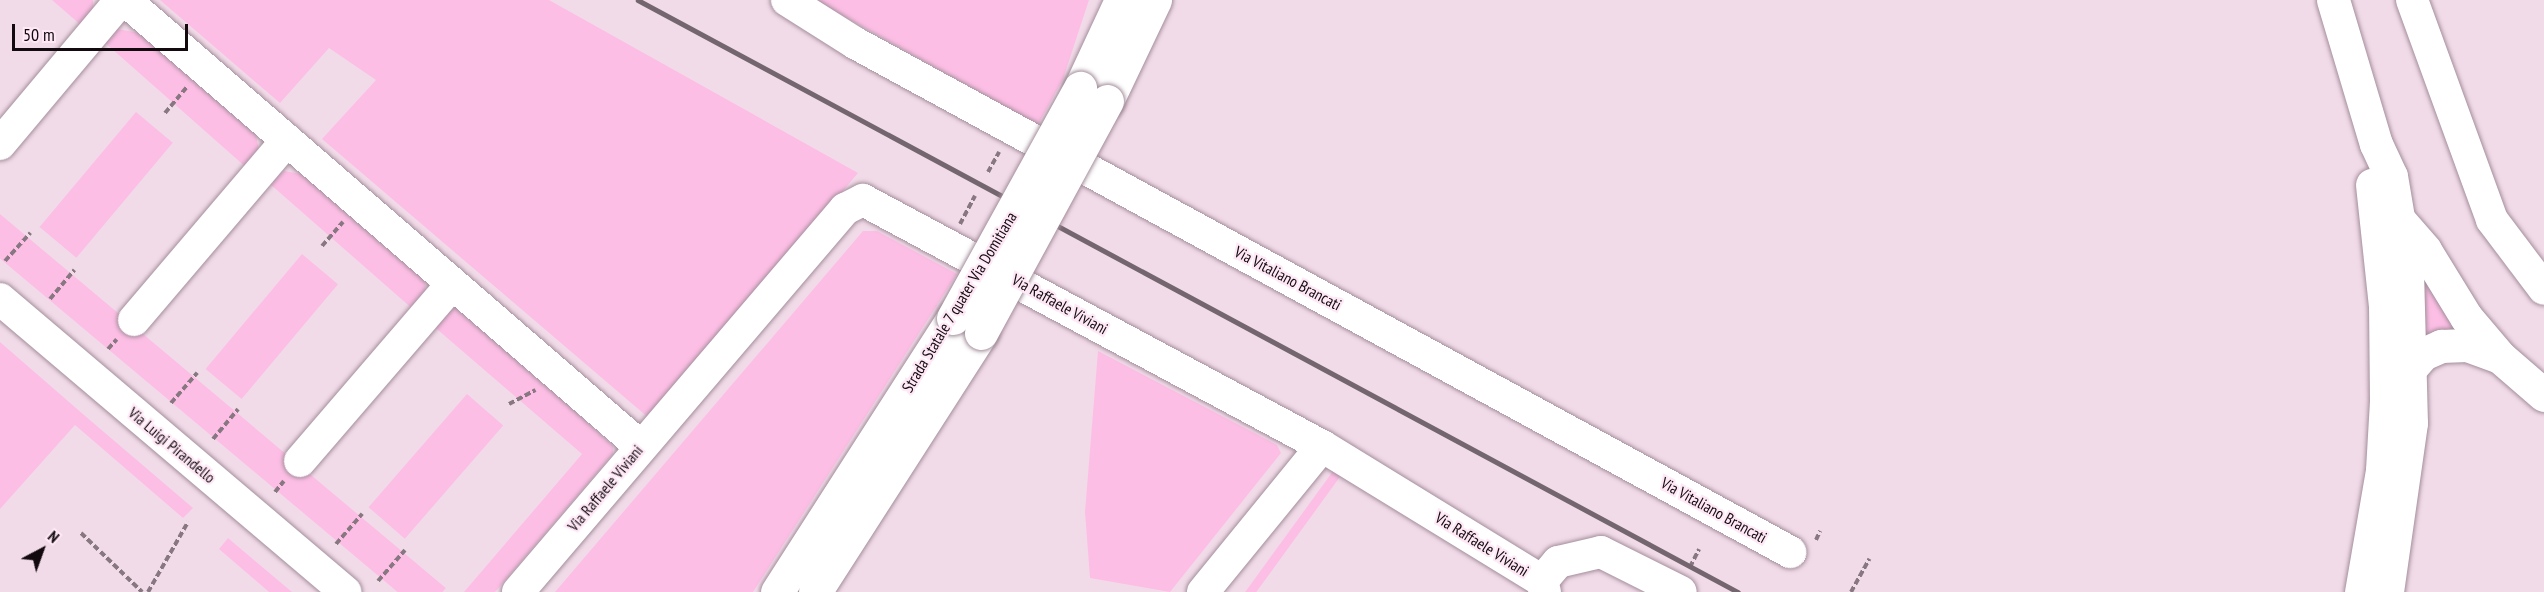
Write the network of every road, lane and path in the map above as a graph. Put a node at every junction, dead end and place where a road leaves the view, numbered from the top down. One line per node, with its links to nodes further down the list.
1 (123, 0): 8 (street); 10 (street)
2 (787, 0): 41 (street, Via Vitaliano Brancati)
3 (1121, 0): 7 (highway, Strada Statale 7 quater Via Domitiana)
4 (1155, 0): 7 (highway, Strada Statale 7 quater Via Domitiana)
5 (2333, 0): 11 (highway)
6 (2412, 0): 20 (street)
7 (1093, 94): 52 (highway, Strada Statale 7 quater Via Domitiana, bridge); 53 (highway, Strada Statale 7 quater Via Domitiana, bridge)
8 (287, 140): 19 (street); 23 (street)
9 (1005, 141): 12 (path)
10 (0, 144)
11 (2376, 144): 14 (highway); 28 (highway)
12 (988, 172)
13 (975, 196): 15 (path)
14 (2400, 221): 24 (highway); 25 (highway)
15 (958, 228)
16 (30, 233): 17 (path)
17 (5, 261)
18 (74, 270): 22 (path)
19 (452, 284): 32 (street); 34 (street)
20 (2544, 289)
21 (0, 299): 50 (street, Via Luigi Pirandello)
22 (50, 299)
23 (134, 320)
24 (2500, 357): 25 (highway); 27 (highway)
25 (2412, 364): 28 (highway); 35 (highway)
26 (197, 373): 29 (path)
27 (2544, 395)
28 (2386, 400): 35 (highway)
29 (171, 403)
30 (238, 409): 31 (path)
31 (213, 439)
32 (640, 446): 33 (street, Via Raffaele Viviani); 51 (street, Via Raffaele Viviani)
33 (1322, 446): 47 (street, Via Raffaele Viviani); 54 (street)
34 (300, 461)
35 (2394, 479): 56 (highway); 57 (highway)
36 (362, 514): 40 (path)
37 (188, 522): 49 (path)
38 (1820, 531): 41 (path)
39 (81, 533): 48 (path)
40 (336, 544)
41 (1803, 546)
42 (1699, 549): 46 (path)
43 (405, 550): 45 (path)
44 (1869, 559): 55 (path)
45 (378, 581)
46 (1684, 581): 47 (street)
47 (1543, 587)
48 (142, 592)
49 (148, 592)
50 (345, 592)
51 (518, 592)
52 (777, 592)
53 (815, 592)
54 (1203, 592)
55 (1851, 592)
56 (2361, 592)
57 (2387, 592)

